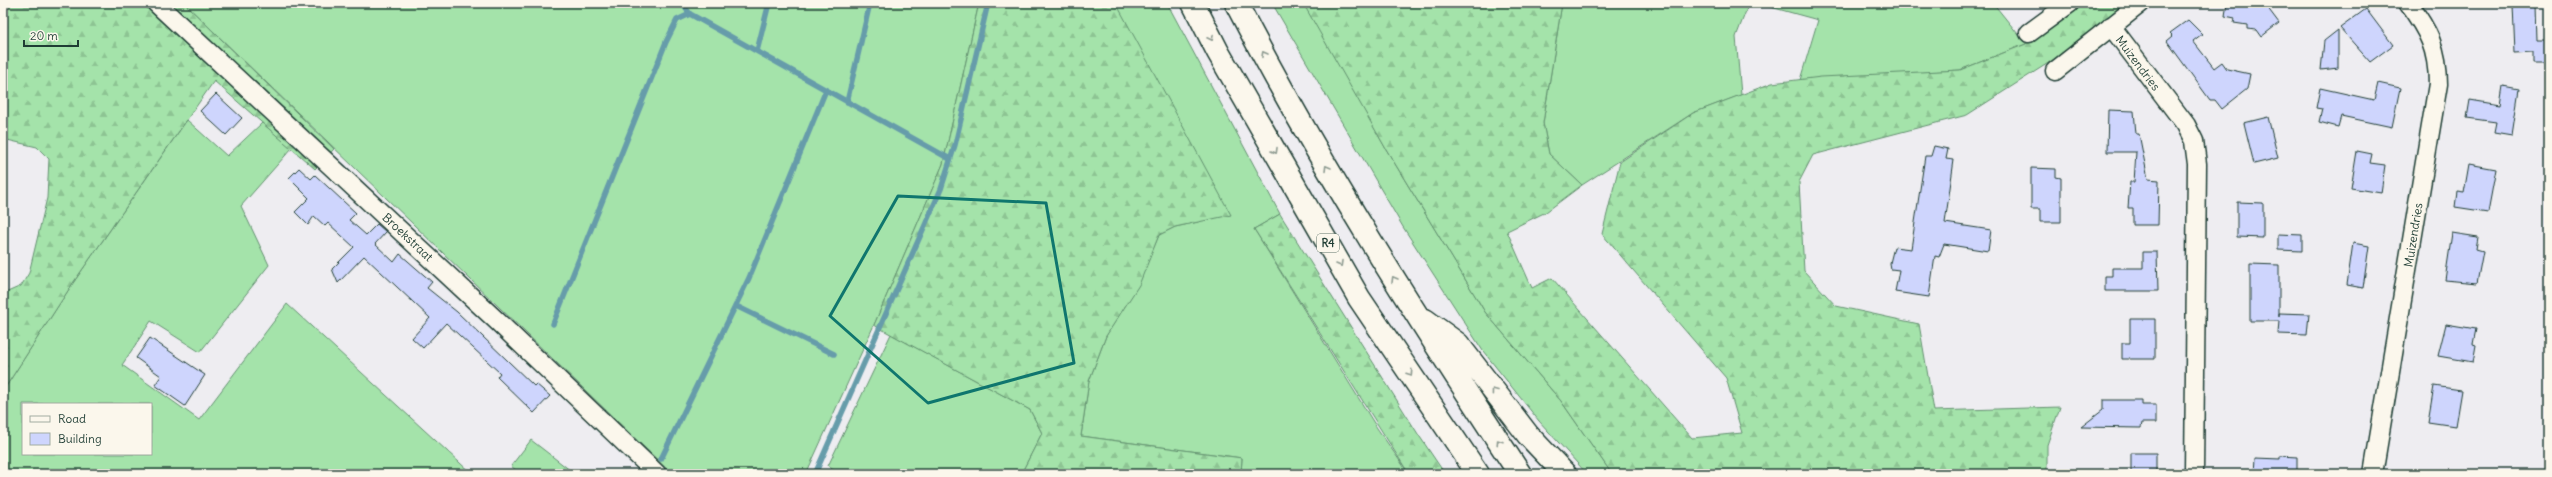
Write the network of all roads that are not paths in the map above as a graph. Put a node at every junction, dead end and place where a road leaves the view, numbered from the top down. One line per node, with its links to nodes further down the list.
1 (156, 3): 11 (street, Broekstraat)
2 (1193, 3): 12 (highway, R4, one-way to 12)
3 (1236, 3): 10 (highway, one-way to 3)
4 (2070, 3): 8 (street)
5 (2141, 3): 7 (street)
6 (2408, 3): 16 (street, Muizendries)
7 (2111, 26): 9 (street); 15 (street, Muizendries)
8 (2029, 33)
9 (2055, 71)
10 (1415, 312): 13 (highway, one-way to 10); 14 (highway, one-way to 10)
11 (657, 474)
12 (1478, 474)
13 (1520, 474)
14 (1564, 474)
15 (2194, 474)
16 (2373, 474)

